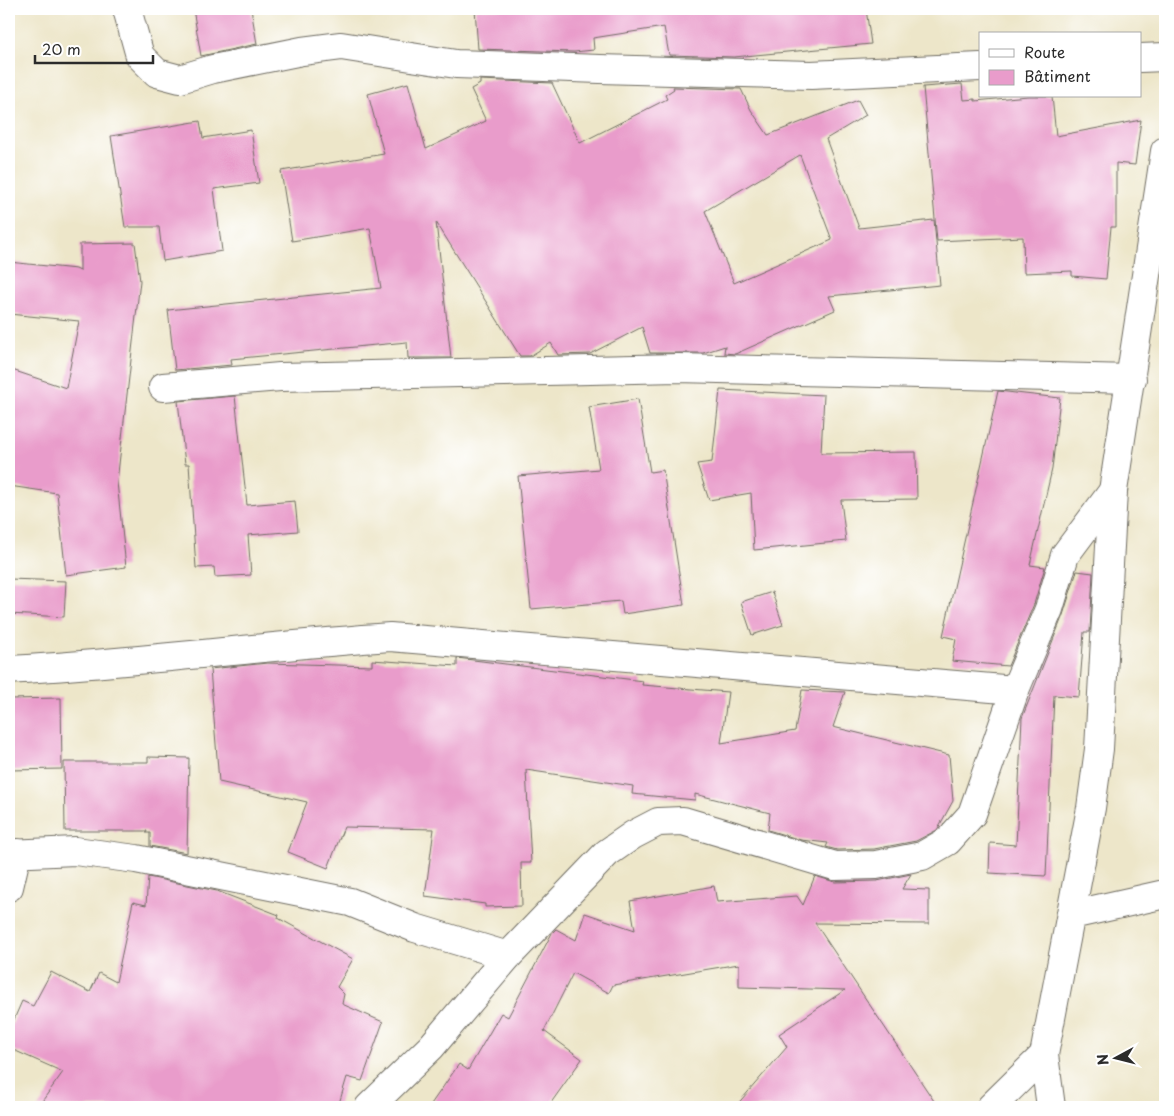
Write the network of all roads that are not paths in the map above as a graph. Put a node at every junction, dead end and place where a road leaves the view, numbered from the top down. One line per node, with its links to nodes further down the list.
1 (127, 9): 4 (street)
2 (1165, 57): 3 (street)
3 (1142, 58)
4 (979, 67)
5 (1165, 151): 6 (street)
6 (1132, 379): 7 (street); 8 (street)
7 (163, 387)
8 (1113, 491): 10 (street); 14 (street)
9 (9, 670): 10 (street)
10 (1015, 690): 15 (street)
11 (13, 854): 12 (street); 15 (street)
12 (9, 887)
13 (1165, 894): 14 (street)
14 (1071, 915): 16 (street)
15 (508, 956): 17 (street)
16 (1044, 1055): 18 (street); 19 (street)
17 (369, 1107)
18 (991, 1107)
19 (1051, 1107)

